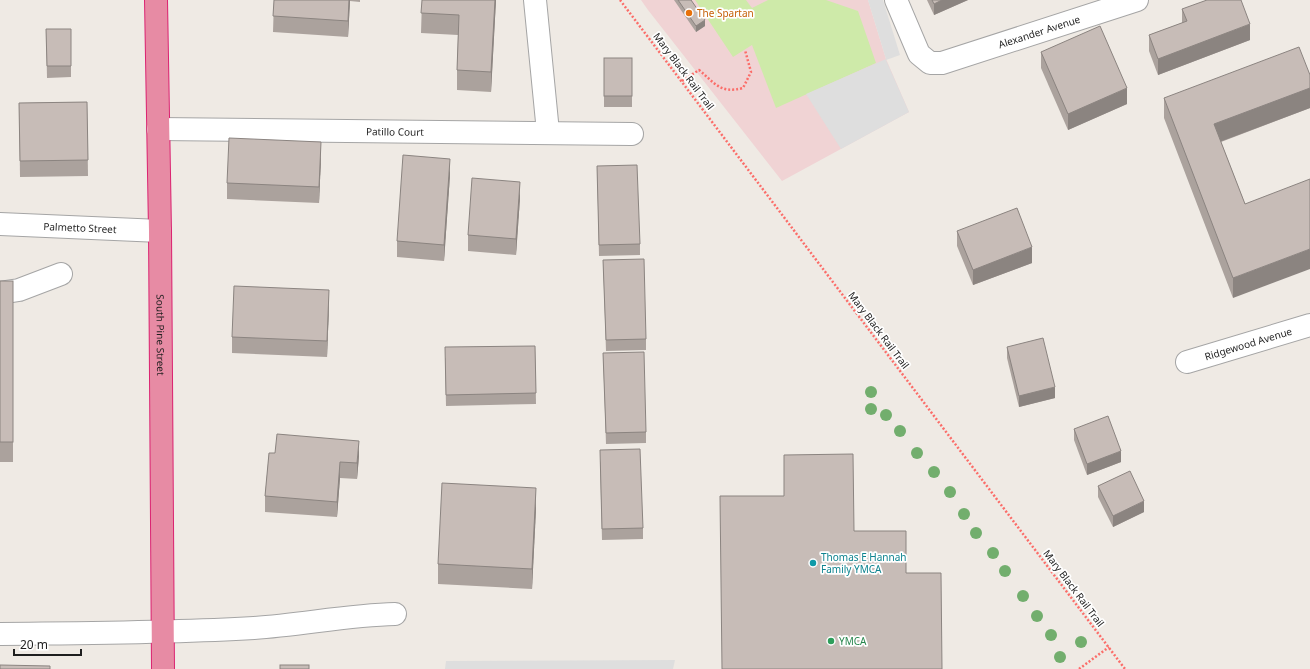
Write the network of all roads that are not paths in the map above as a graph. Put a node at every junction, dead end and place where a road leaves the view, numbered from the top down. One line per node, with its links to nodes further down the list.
1 (156, 0): 5 (highway, South Pine Street)
2 (535, 0): 6 (street)
3 (896, 0): 4 (street, Alexander Avenue)
4 (1137, 0)
5 (158, 129): 6 (street, Patillo Court); 9 (highway, South Pine Street)
6 (548, 132): 7 (street, Patillo Court)
7 (632, 134)
8 (0, 224): 9 (street, Palmetto Street)
9 (160, 231): 15 (highway, South Pine Street)
10 (62, 274): 11 (street)
11 (0, 293)
12 (1310, 326): 13 (street, Ridgewood Avenue)
13 (1187, 362)
14 (395, 614): 15 (street)
15 (162, 631): 16 (street); 17 (highway, South Pine Street)
16 (0, 634)
17 (163, 669)

